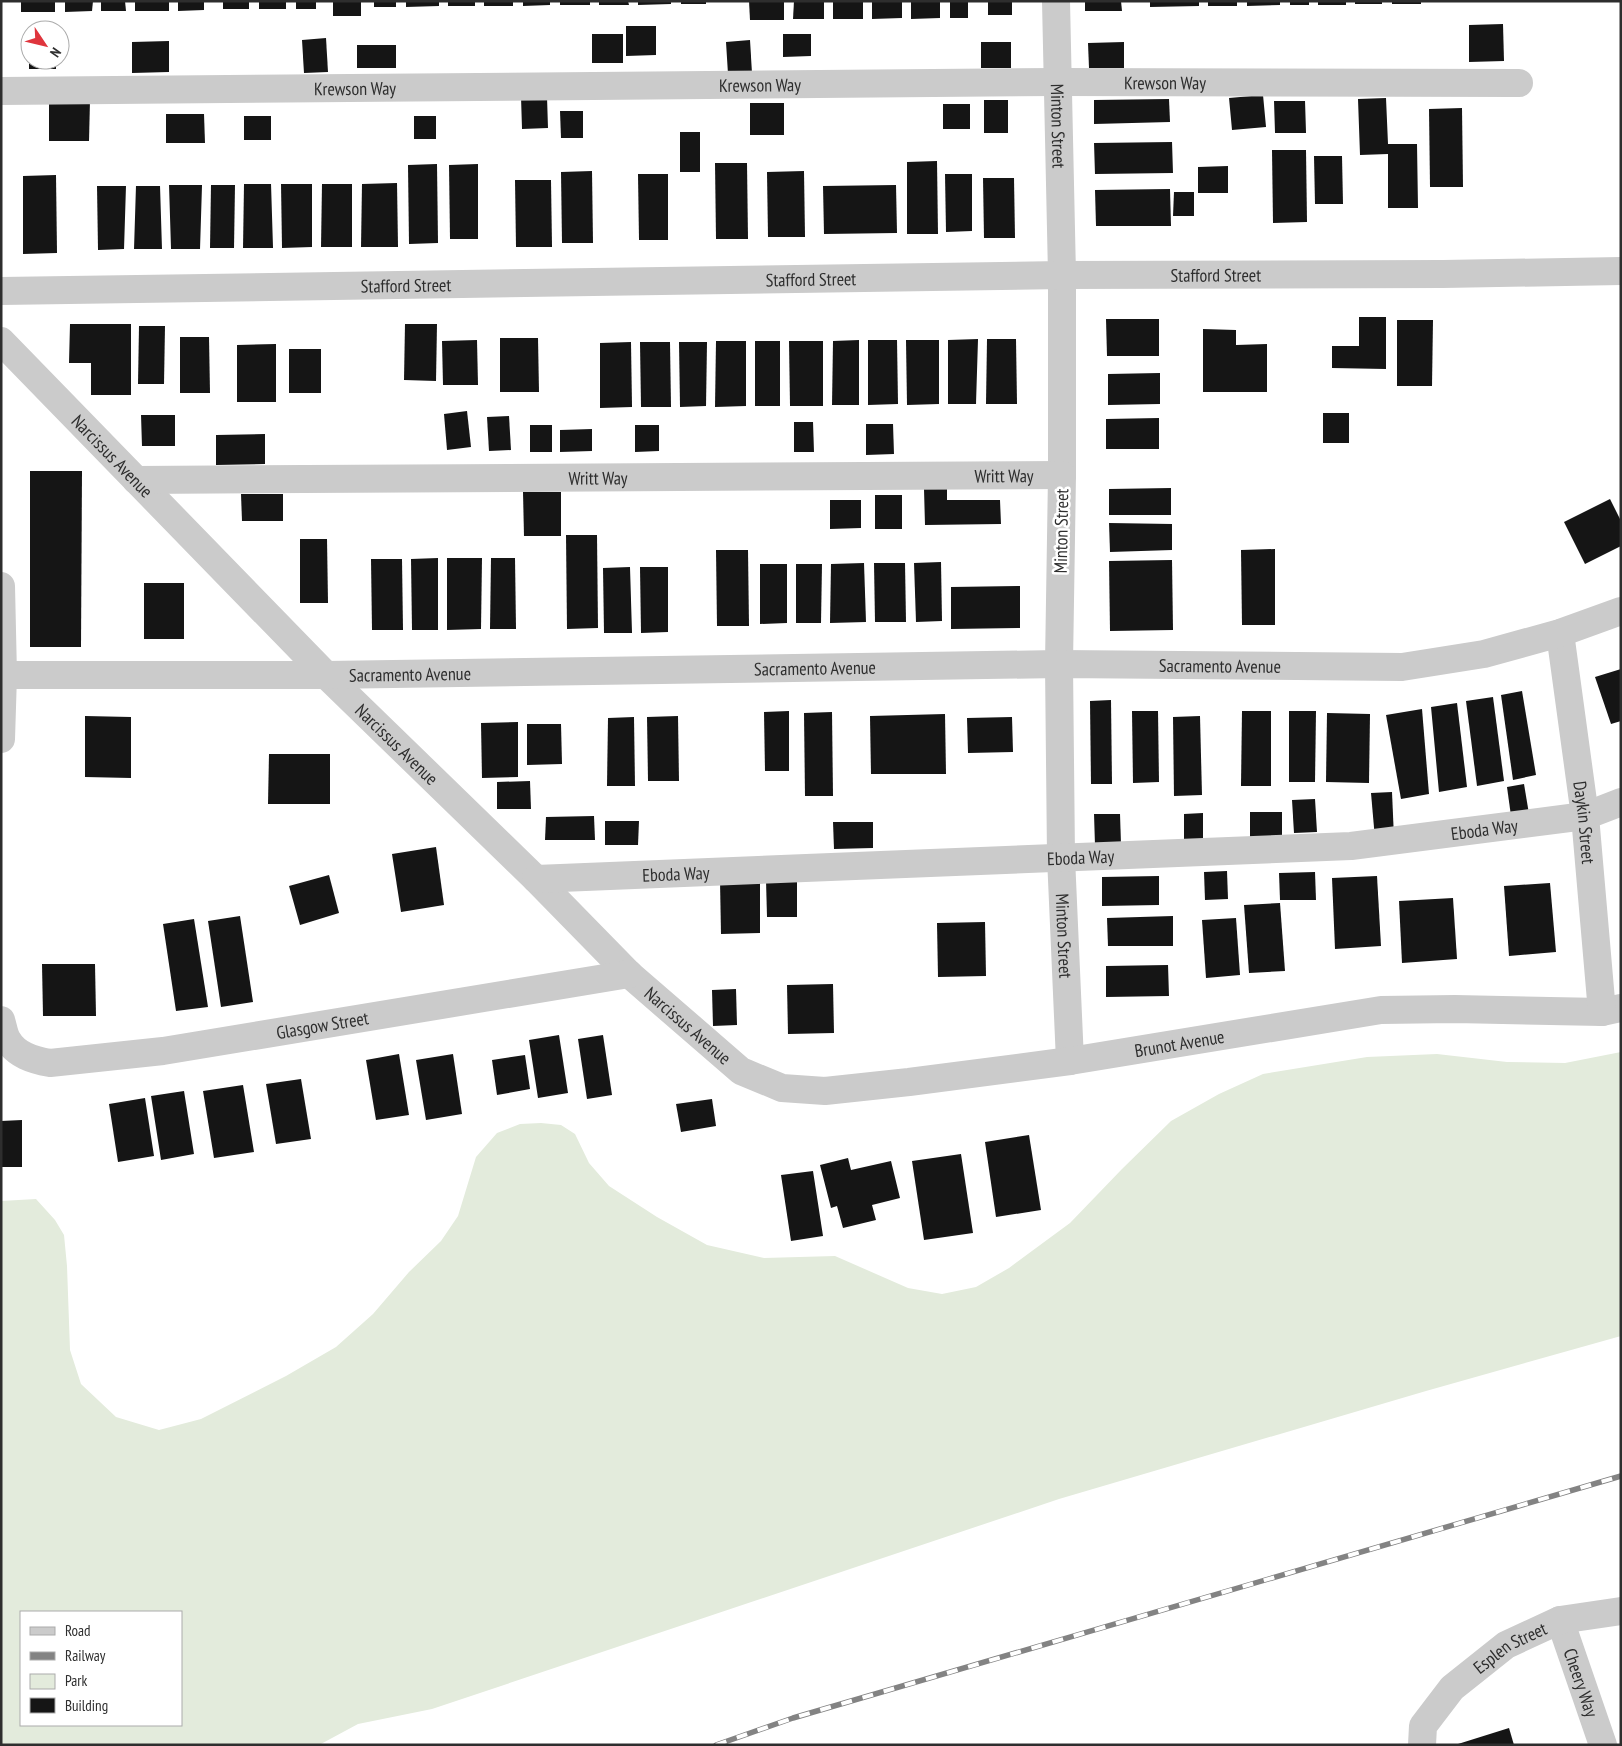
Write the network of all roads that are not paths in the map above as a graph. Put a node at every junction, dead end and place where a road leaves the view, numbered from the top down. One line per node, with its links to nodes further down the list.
1 (1056, 1): 2 (street, Minton Street)
2 (1057, 82): 3 (street, Krewson Way); 4 (street, Krewson Way); 6 (street, Minton Street)
3 (1519, 83)
4 (1, 91)
5 (1621, 271): 6 (street, Stafford Street)
6 (1062, 276): 7 (street, Stafford Street); 9 (street, Minton Street)
7 (1, 291)
8 (1, 341): 10 (street, Narcissus Avenue)
9 (1062, 475): 10 (street, Writt Way); 14 (street, Minton Street)
10 (136, 480): 16 (street, Narcissus Avenue)
11 (1, 586): 15 (street)
12 (1621, 611): 13 (street, Sacramento Avenue)
13 (1560, 633): 14 (street, Sacramento Avenue); 19 (street, Daykin Street)
14 (1060, 664): 16 (street, Sacramento Avenue); 20 (street, Minton Street)
15 (2, 675): 16 (street, Sacramento Avenue); 17 (street)
16 (326, 675): 21 (street, Narcissus Avenue)
17 (1, 739)
18 (1621, 802): 19 (street, Eboda Way)
19 (1585, 816): 20 (street, Eboda Way); 23 (street, Daykin Street)
20 (1061, 857): 21 (street, Eboda Way); 25 (street, Minton Street)
21 (536, 879): 22 (street, Narcissus Avenue)
22 (629, 974): 24 (street, Glasgow Street); 26 (street, Narcissus Avenue)
23 (1611, 1010): 25 (street, Brunot Avenue)
24 (1, 1020)
25 (1070, 1061): 26 (street, Brunot Avenue)
26 (740, 1071)
27 (1621, 1611): 28 (street, Esplen Street)
28 (1560, 1620): 29 (street, Esplen Street); 30 (street, Cheery Way)
29 (1423, 1735)
30 (1603, 1745)

